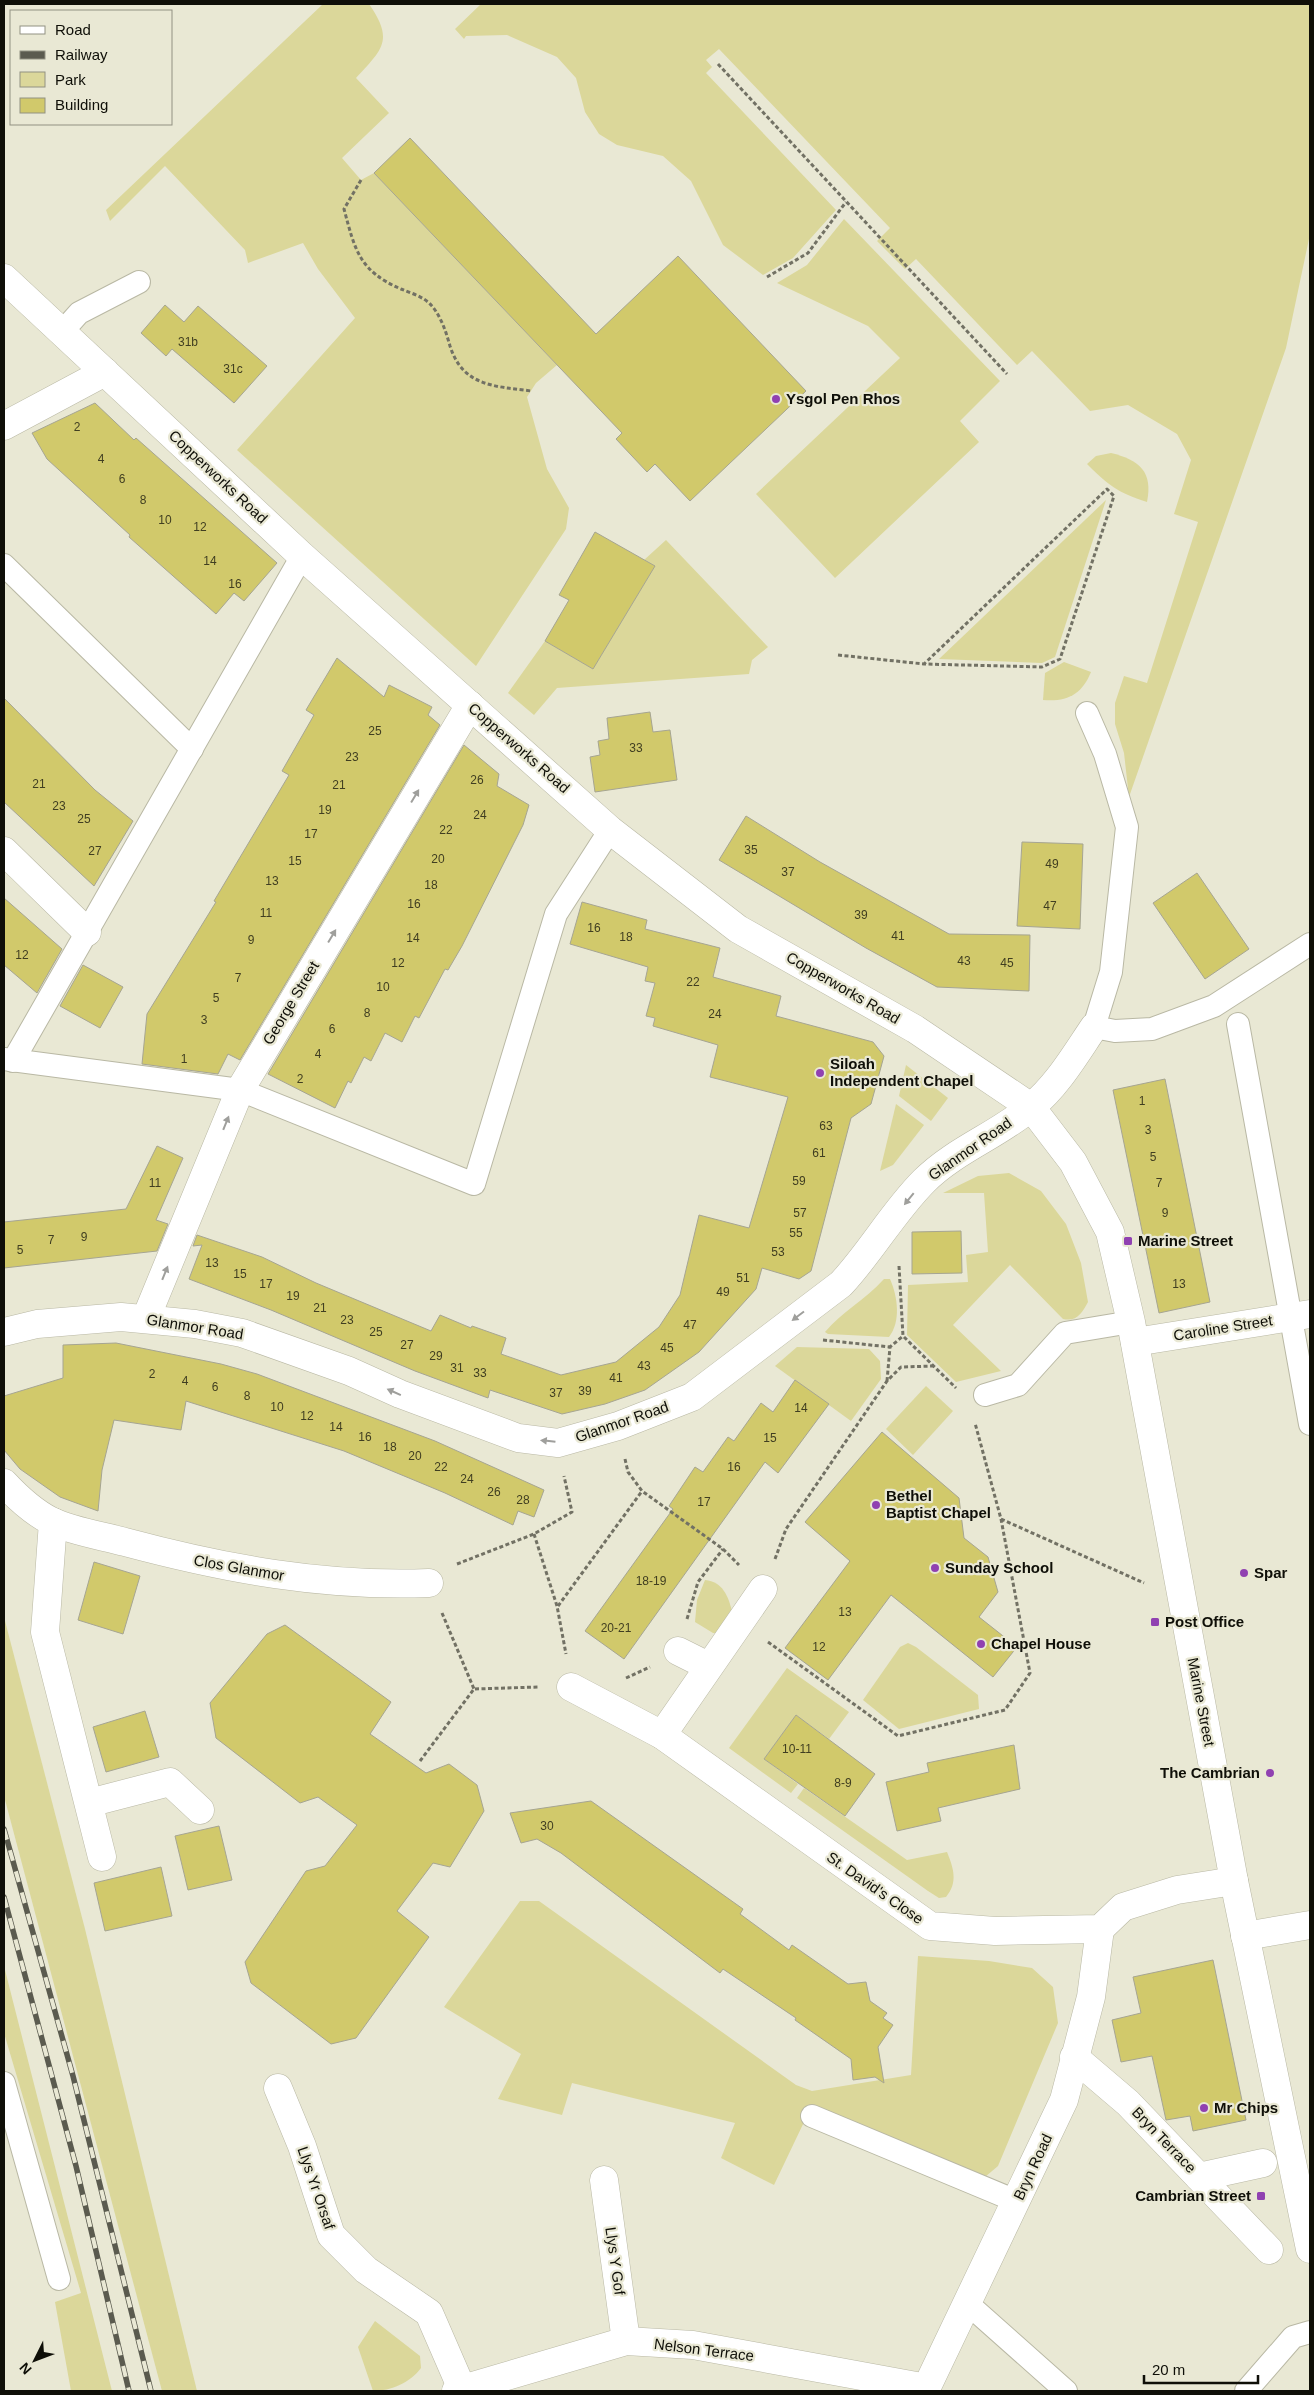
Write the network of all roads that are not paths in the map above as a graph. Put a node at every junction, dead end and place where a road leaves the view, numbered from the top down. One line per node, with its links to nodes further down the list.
1 (4, 278): 3 (street, Copperworks Road)
2 (139, 282): 3 (lane)
3 (62, 332): 4 (street, Copperworks Road)
4 (104, 372): 5 (street); 6 (street, Copperworks Road)
5 (4, 426)
6 (302, 556): 8 (street, Copperworks Road); 10 (lane)
7 (4, 565): 10 (lane)
8 (470, 705): 11 (street, Copperworks Road); 18 (street, George Street, one-way to 8)
9 (1087, 713): 16 (lane)
10 (192, 749): 13 (lane)
11 (610, 830): 18 (lane); 19 (street, Copperworks Road)
12 (4, 851): 13 (street)
13 (87, 932): 17 (lane)
14 (1310, 944): 16 (lane)
15 (1238, 1024): 21 (lane)
16 (1094, 1027): 19 (street, Glanmor Road)
17 (9, 1060): 18 (lane)
18 (240, 1090): 22 (street, George Street, one-way to 18)
19 (1031, 1107): 20 (street, Copperworks Road); 22 (street, Glanmor Road, one-way to 22)
20 (1073, 1162): 24 (street, Marine Street)
21 (1300, 1315): 24 (street, Caroline Street); 26 (lane)
22 (146, 1318): 23 (street, Glanmor Road)
23 (4, 1332)
24 (1133, 1332): 25 (lane); 38 (street, Marine Street)
25 (985, 1395)
26 (1310, 1424)
27 (4, 1483): 28 (street, Clos Glanmor)
28 (53, 1522): 29 (street, Clos Glanmor); 35 (street)
29 (429, 1583)
30 (763, 1589): 32 (street)
31 (678, 1651): 32 (street)
32 (708, 1666): 34 (street)
33 (571, 1687): 34 (street, St. David's Close)
34 (662, 1735): 40 (street, St. David's Close)
35 (89, 1803): 36 (street); 37 (street)
36 (200, 1810)
37 (102, 1857)
38 (1234, 1881): 40 (street); 41 (street, Marine Street)
39 (1310, 1925): 41 (street)
40 (1100, 1929): 42 (street, Bryn Road)
41 (1245, 1936): 50 (street, Marine Street)
42 (1074, 2057): 47 (street, Bryn Terrace); 49 (street, Bryn Road)
43 (4, 2083): 52 (lane)
44 (278, 2088): 56 (street, Llys Yr Orsaf)
45 (812, 2116): 49 (lane)
46 (1263, 2162): 47 (street)
47 (1199, 2177): 51 (street, Bryn Terrace)
48 (604, 2180): 55 (street, Llys Y Gof)
49 (1016, 2201): 53 (street, Bryn Road)
50 (1310, 2249)
51 (1269, 2250)
52 (58, 2279)
53 (967, 2303): 57 (street, Bryn Road); 58 (lane)
54 (1310, 2332): 59 (lane)
55 (626, 2342): 56 (street, Nelson Terrace); 57 (street, Nelson Terrace)
56 (459, 2390)
57 (926, 2390)
58 (1066, 2391)
59 (1246, 2391)

